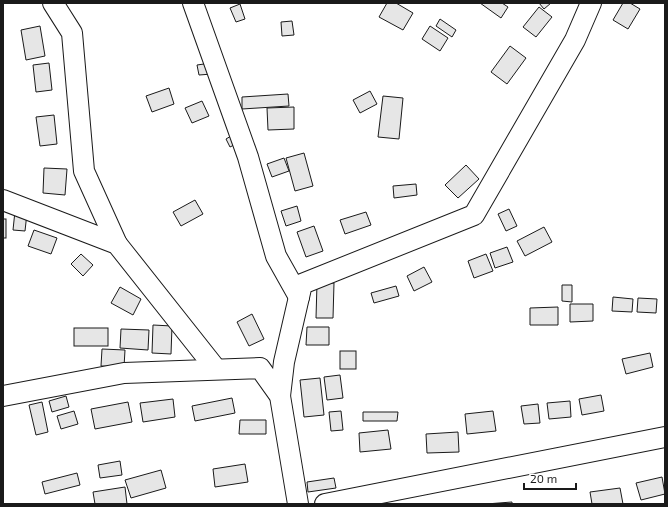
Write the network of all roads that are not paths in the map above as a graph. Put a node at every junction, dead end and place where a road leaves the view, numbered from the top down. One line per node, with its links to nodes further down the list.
1 (53, 3): 5 (street)
2 (193, 3): 6 (street)
3 (590, 3): 6 (street)
4 (3, 200): 5 (street)
5 (118, 244): 7 (street)
6 (299, 297): 9 (street)
7 (216, 370): 8 (street); 9 (street)
8 (3, 396)
9 (280, 396): 11 (street)
10 (665, 437): 12 (street)
11 (298, 504)
12 (325, 504)

